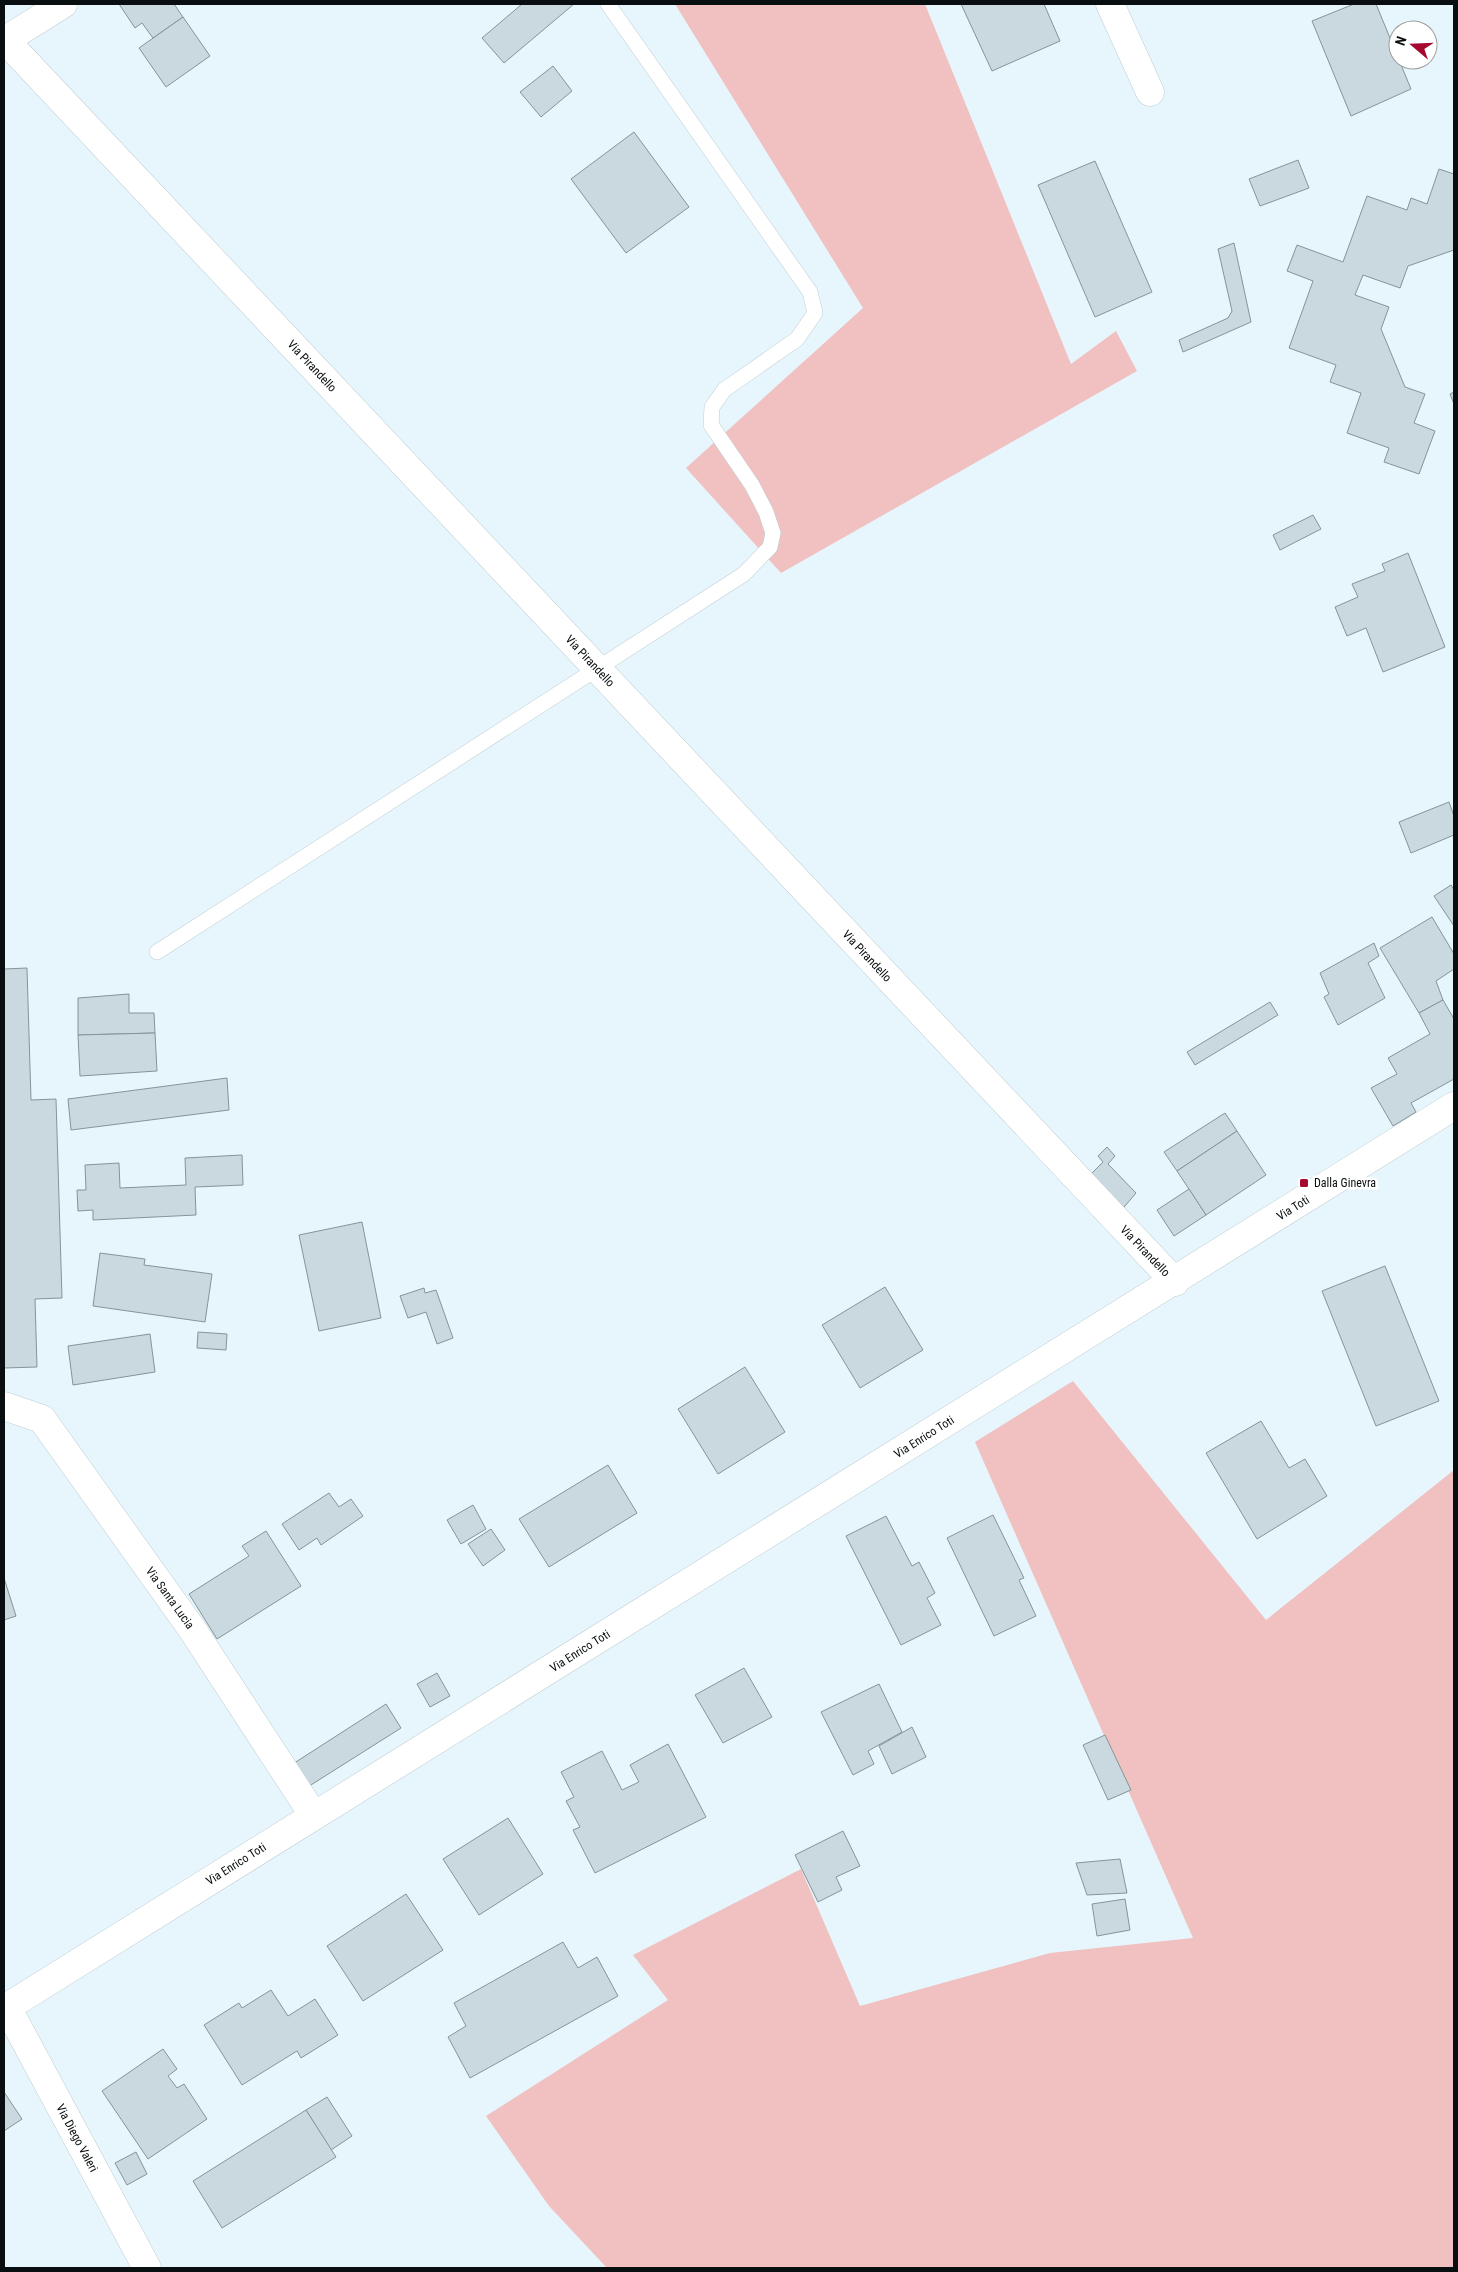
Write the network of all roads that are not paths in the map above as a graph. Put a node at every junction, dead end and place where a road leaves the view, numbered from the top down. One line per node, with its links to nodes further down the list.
1 (63, 4): 4 (street)
2 (608, 4): 6 (lane)
3 (1110, 4): 5 (street)
4 (5, 40): 6 (street, Via Pirandello)
5 (1150, 92)
6 (598, 669): 7 (lane); 9 (street, Via Pirandello)
7 (158, 952)
8 (1454, 1106): 9 (street, Via Toti)
9 (1166, 1288): 11 (street, Via Enrico Toti)
10 (4, 1406): 11 (street, Via Santa Lucia)
11 (314, 1816): 12 (street, Via Enrico Toti)
12 (6, 2008): 13 (street, Via Diego Valeri)
13 (147, 2268)

